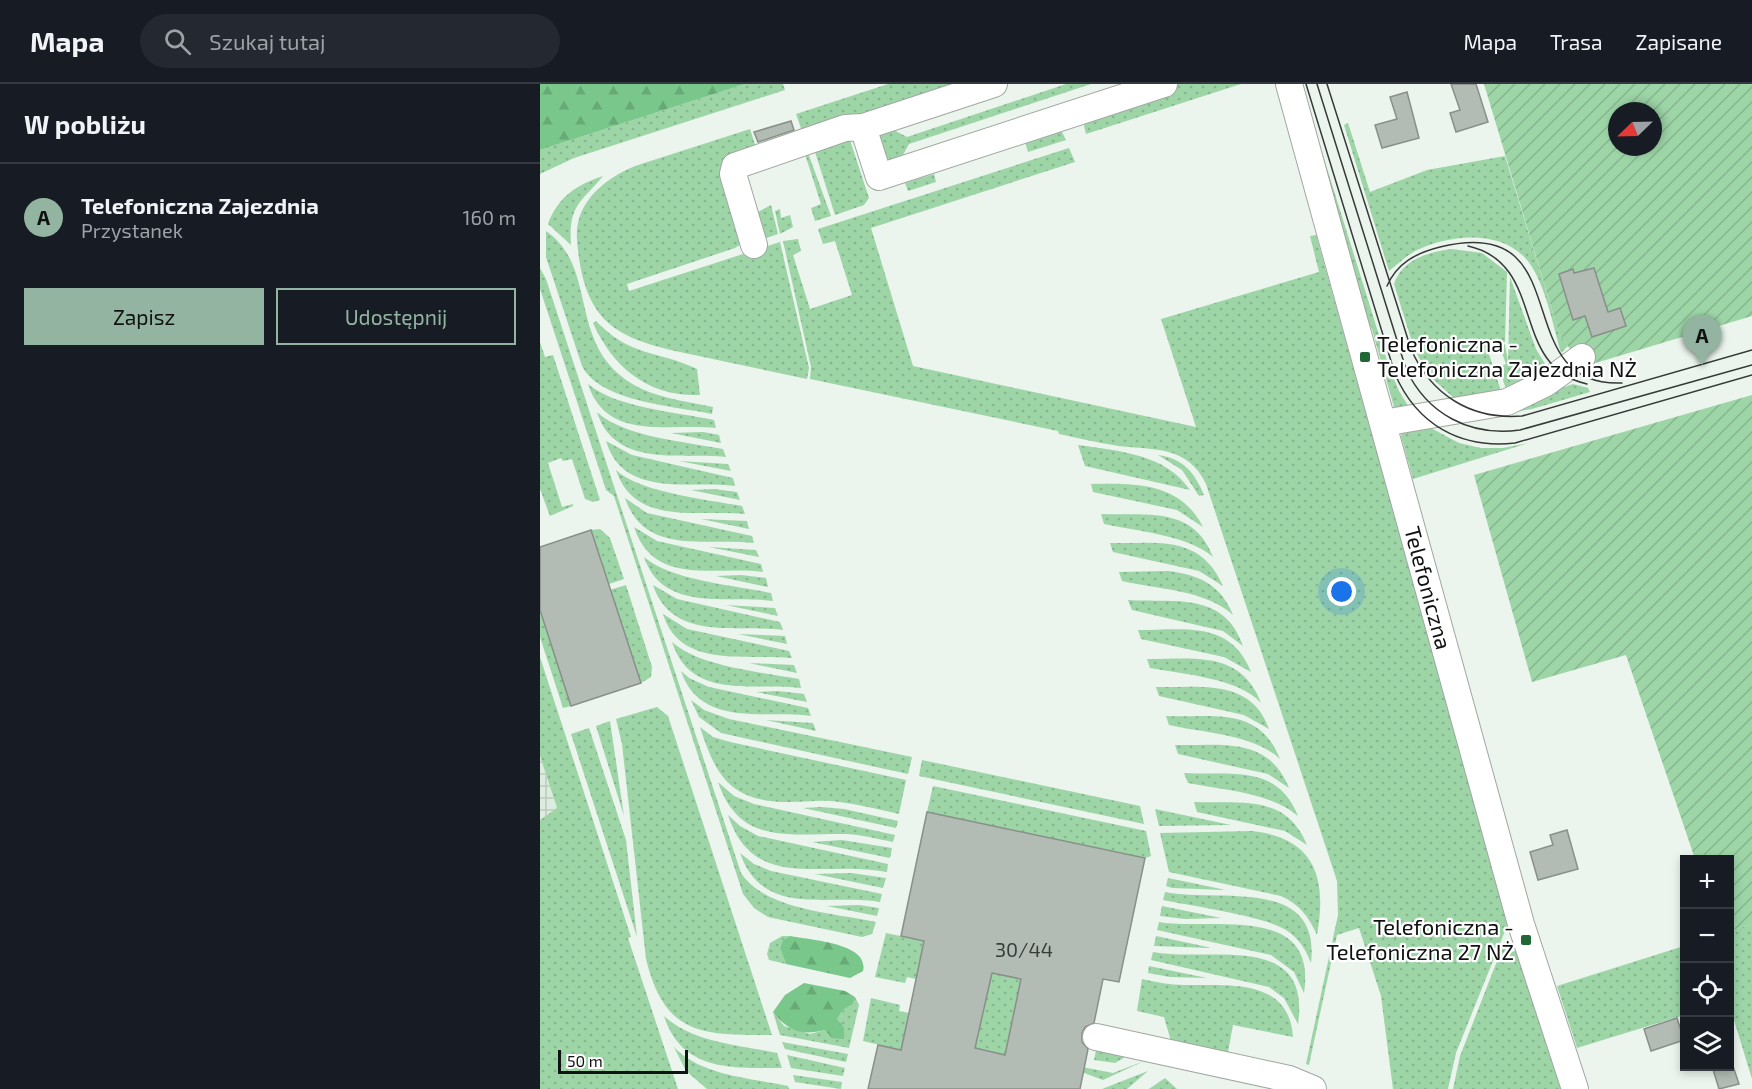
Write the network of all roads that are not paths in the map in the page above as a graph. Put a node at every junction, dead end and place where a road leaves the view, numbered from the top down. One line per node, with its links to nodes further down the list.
1 (994, 84): 4 (street)
2 (1164, 84): 4 (street)
3 (1289, 84): 7 (street, Telefoniczna)
4 (863, 127): 5 (street)
5 (754, 245)
6 (1582, 357): 7 (street)
7 (1383, 423): 10 (street, Telefoniczna)
8 (1096, 1037): 9 (street)
9 (1313, 1089)
10 (1575, 1089)

